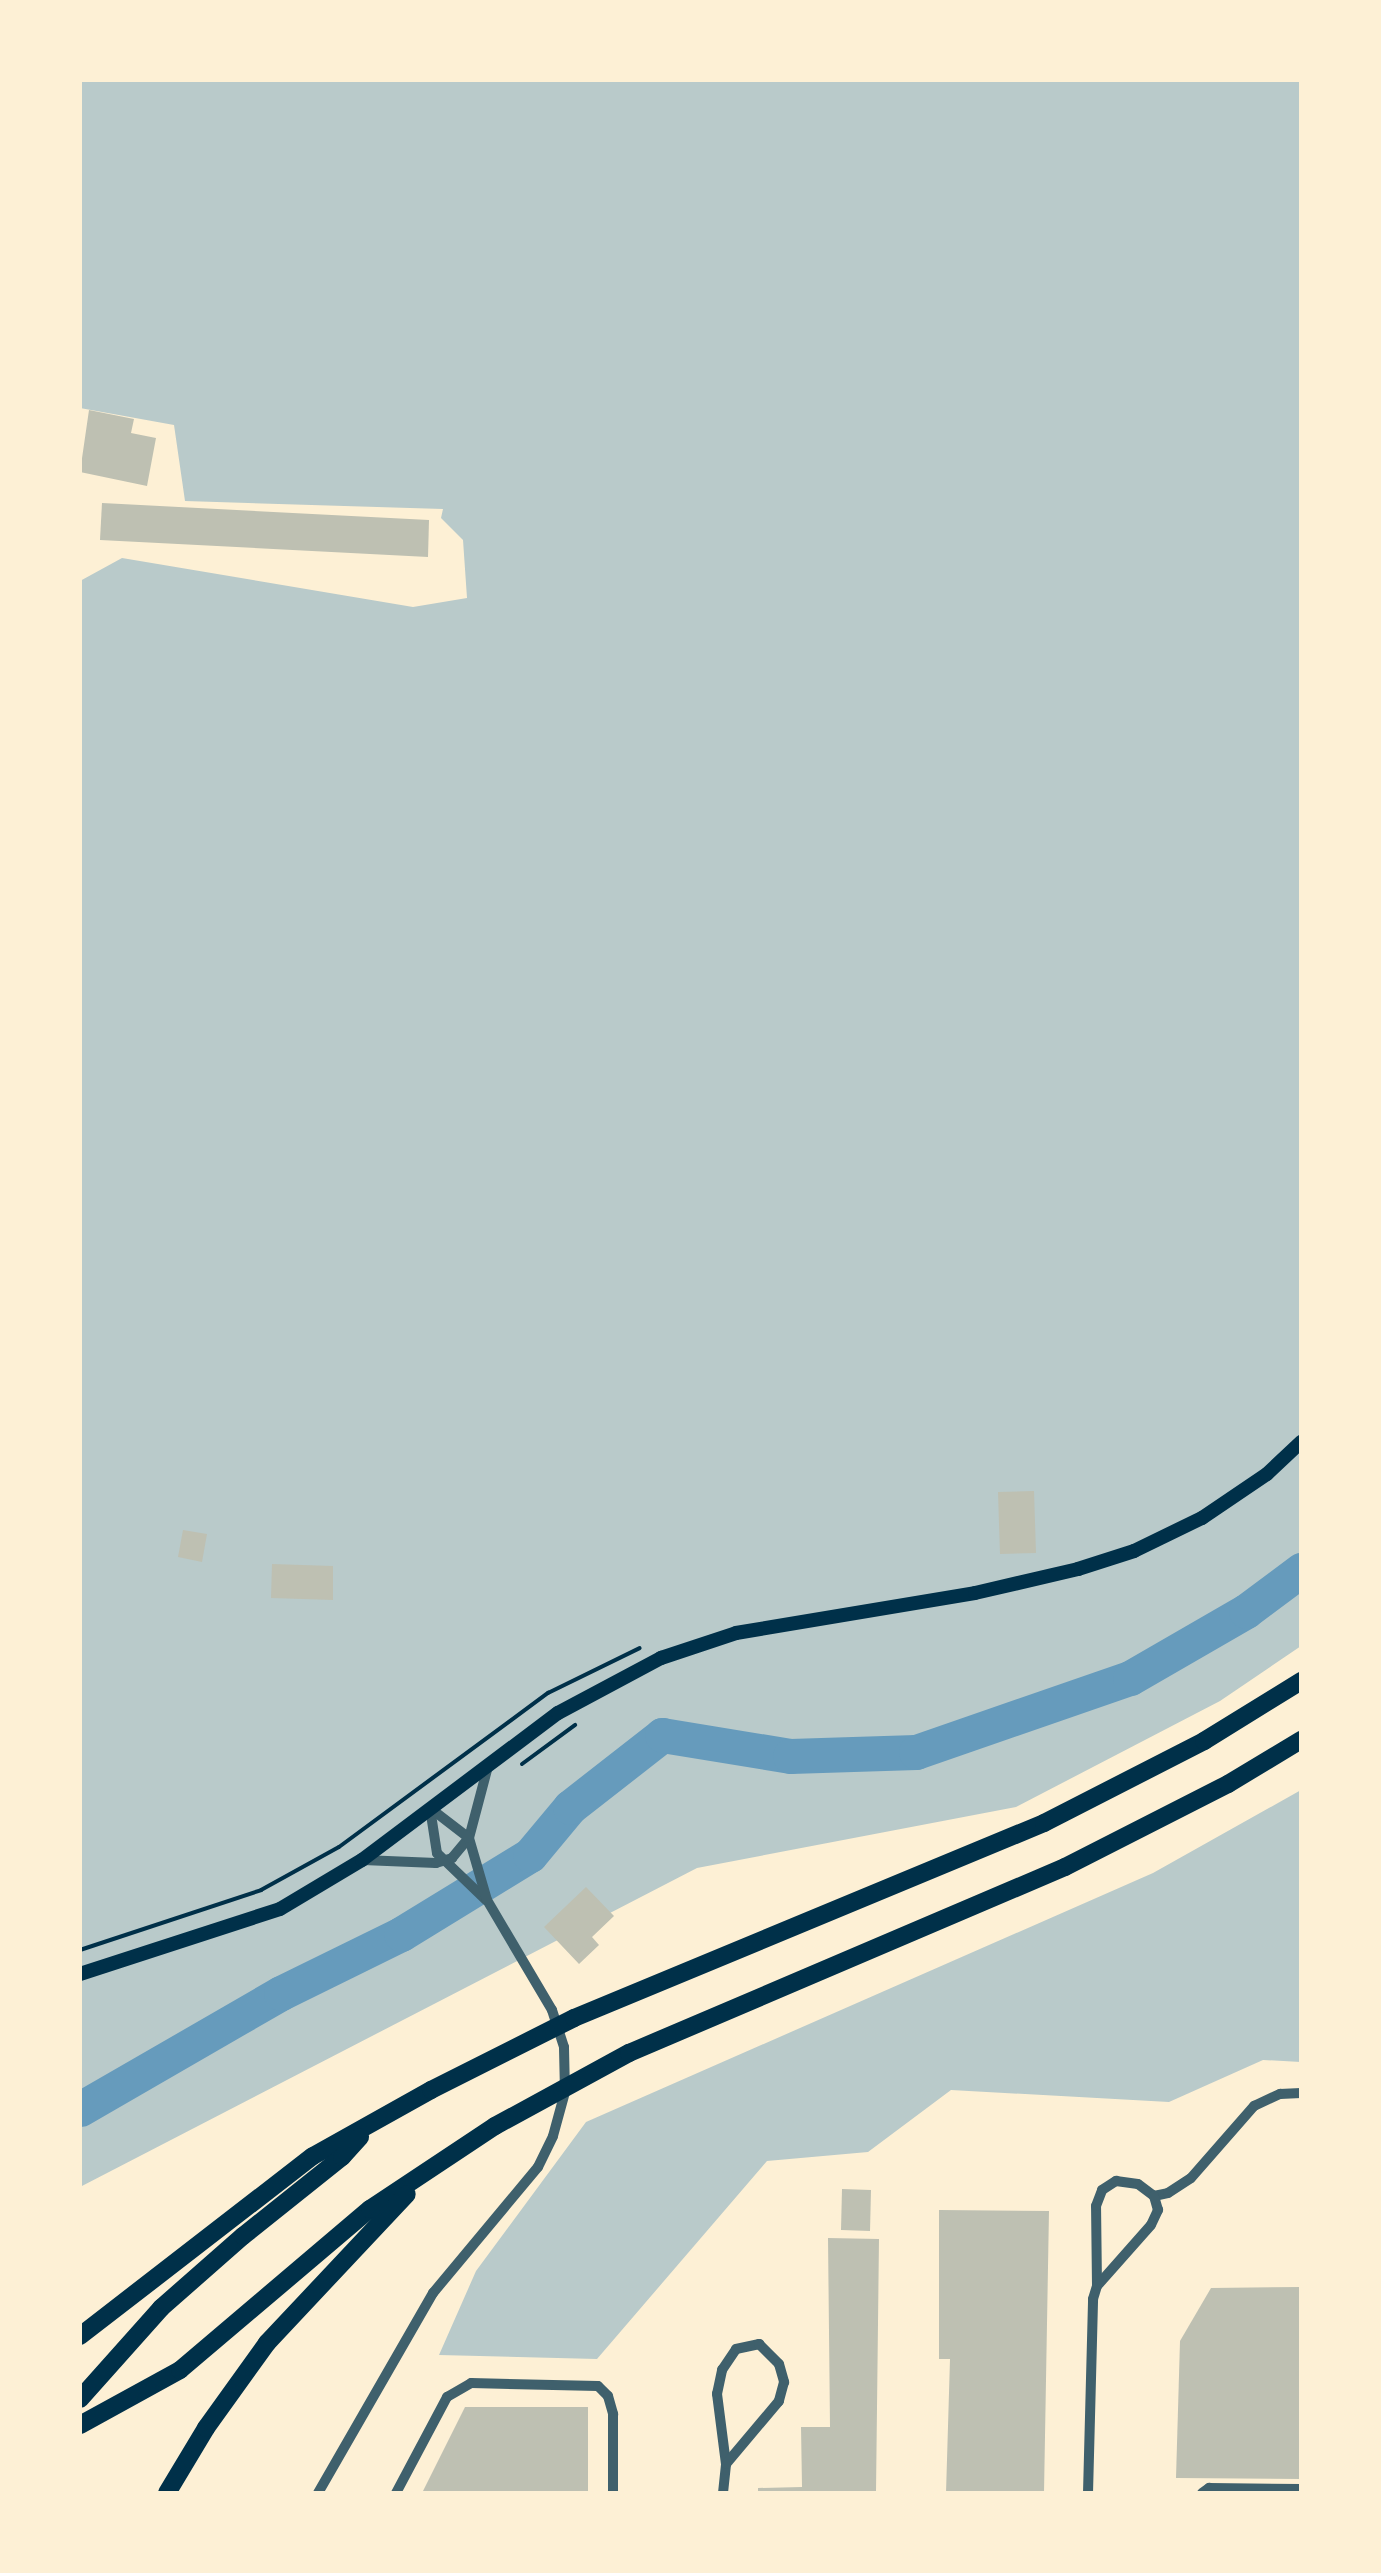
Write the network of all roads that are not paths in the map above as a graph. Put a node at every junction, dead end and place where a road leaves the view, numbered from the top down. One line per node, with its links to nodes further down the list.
1 (1301, 1442): 4 (main road)
2 (1301, 1681): 12 (highway)
3 (1301, 1740): 13 (highway)
4 (488, 1766): 5 (main road); 6 (street)
5 (430, 1808): 6 (street); 7 (main road); 8 (street)
6 (470, 1842): 8 (street); 9 (street)
7 (362, 1860): 8 (street); 10 (main road)
8 (445, 1864): 9 (street)
9 (487, 1900): 22 (street)
10 (80, 1974)
11 (1301, 2093): 14 (street)
12 (366, 2129): 16 (highway); 17 (highway)
13 (433, 2168): 18 (highway); 21 (highway)
14 (1154, 2196): 15 (street); 15 (street)
15 (1096, 2286): 26 (street)
16 (80, 2336)
17 (80, 2399)
18 (80, 2425)
19 (726, 2464): 19 (street); 25 (street)
20 (1301, 2489): 27 (street)
21 (167, 2493)
22 (318, 2493)
23 (396, 2493): 24 (street)
24 (613, 2493)
25 (723, 2493)
26 (1088, 2493)
27 (1202, 2493)

